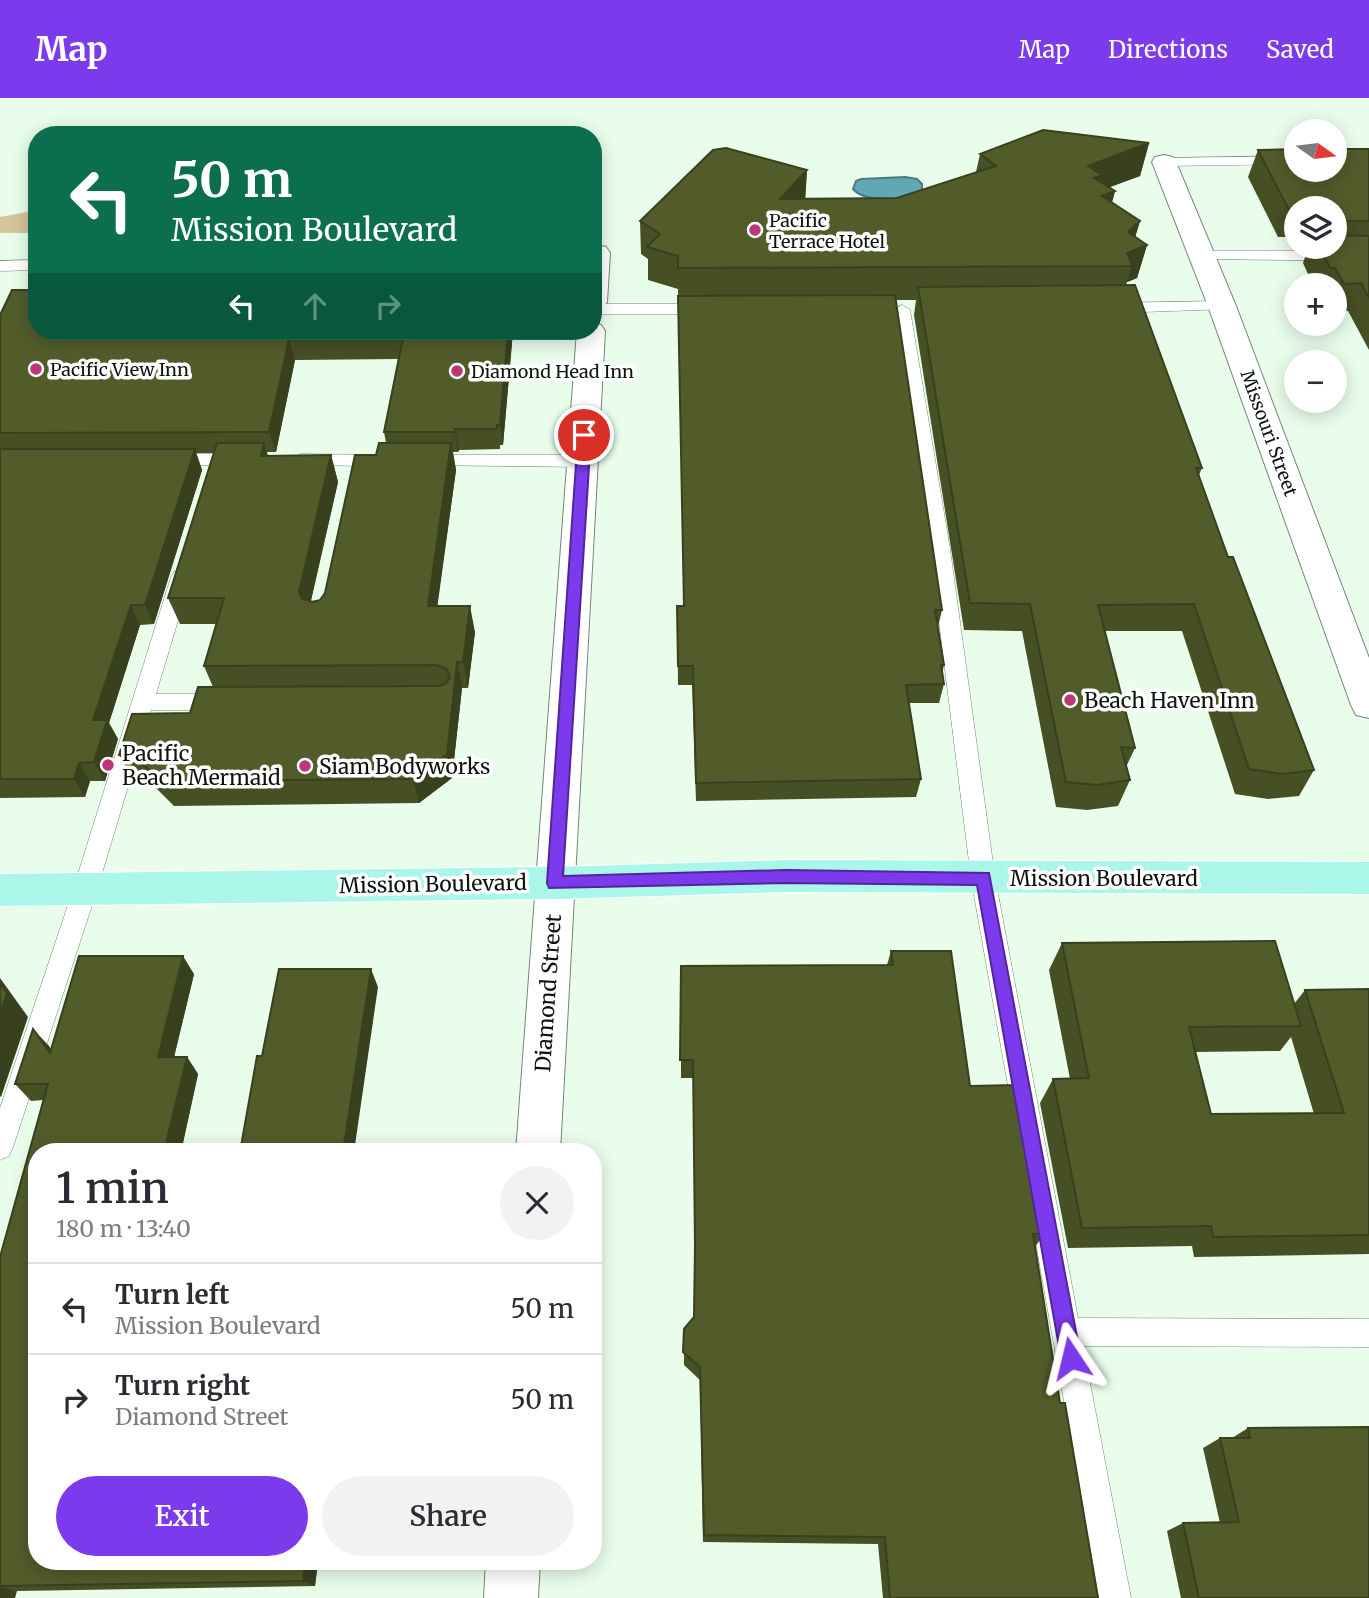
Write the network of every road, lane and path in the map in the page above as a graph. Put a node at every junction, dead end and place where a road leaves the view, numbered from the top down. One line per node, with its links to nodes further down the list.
1 (1284, 160): 2 (lane)
2 (1164, 162): 3 (street, Missouri Street)
3 (1203, 256): 4 (lane); 7 (street, Missouri Street)
4 (1369, 256)
5 (28, 265): 6 (lane)
6 (0, 266)
7 (1223, 306): 8 (lane); 22 (street, Missouri Street)
8 (1097, 308)
9 (602, 309): 10 (lane)
10 (728, 309)
11 (902, 310): 23 (lane)
12 (590, 340): 17 (street, Diamond Street)
13 (149, 460): 14 (lane)
14 (217, 460): 15 (lane); 18 (lane)
15 (258, 460)
16 (286, 460): 17 (lane)
17 (583, 461): 25 (street, Diamond Street)
18 (209, 486)
19 (190, 550): 20 (lane)
20 (143, 702): 21 (lane); 27 (lane)
21 (239, 702)
22 (1369, 705)
23 (984, 878): 24 (main road, Mission Boulevard); 25 (main road, Mission Boulevard); 30 (lane)
24 (1369, 878)
25 (555, 883): 27 (main road, Mission Boulevard); 28 (street, Diamond Street)
26 (0, 890): 27 (main road, Mission Boulevard)
27 (85, 890): 29 (lane)
28 (539, 1143)
29 (0, 1147)
30 (1066, 1332): 31 (lane); 34 (lane)
31 (1369, 1333)
32 (513, 1570): 33 (street)
33 (511, 1598)
34 (1115, 1598)

